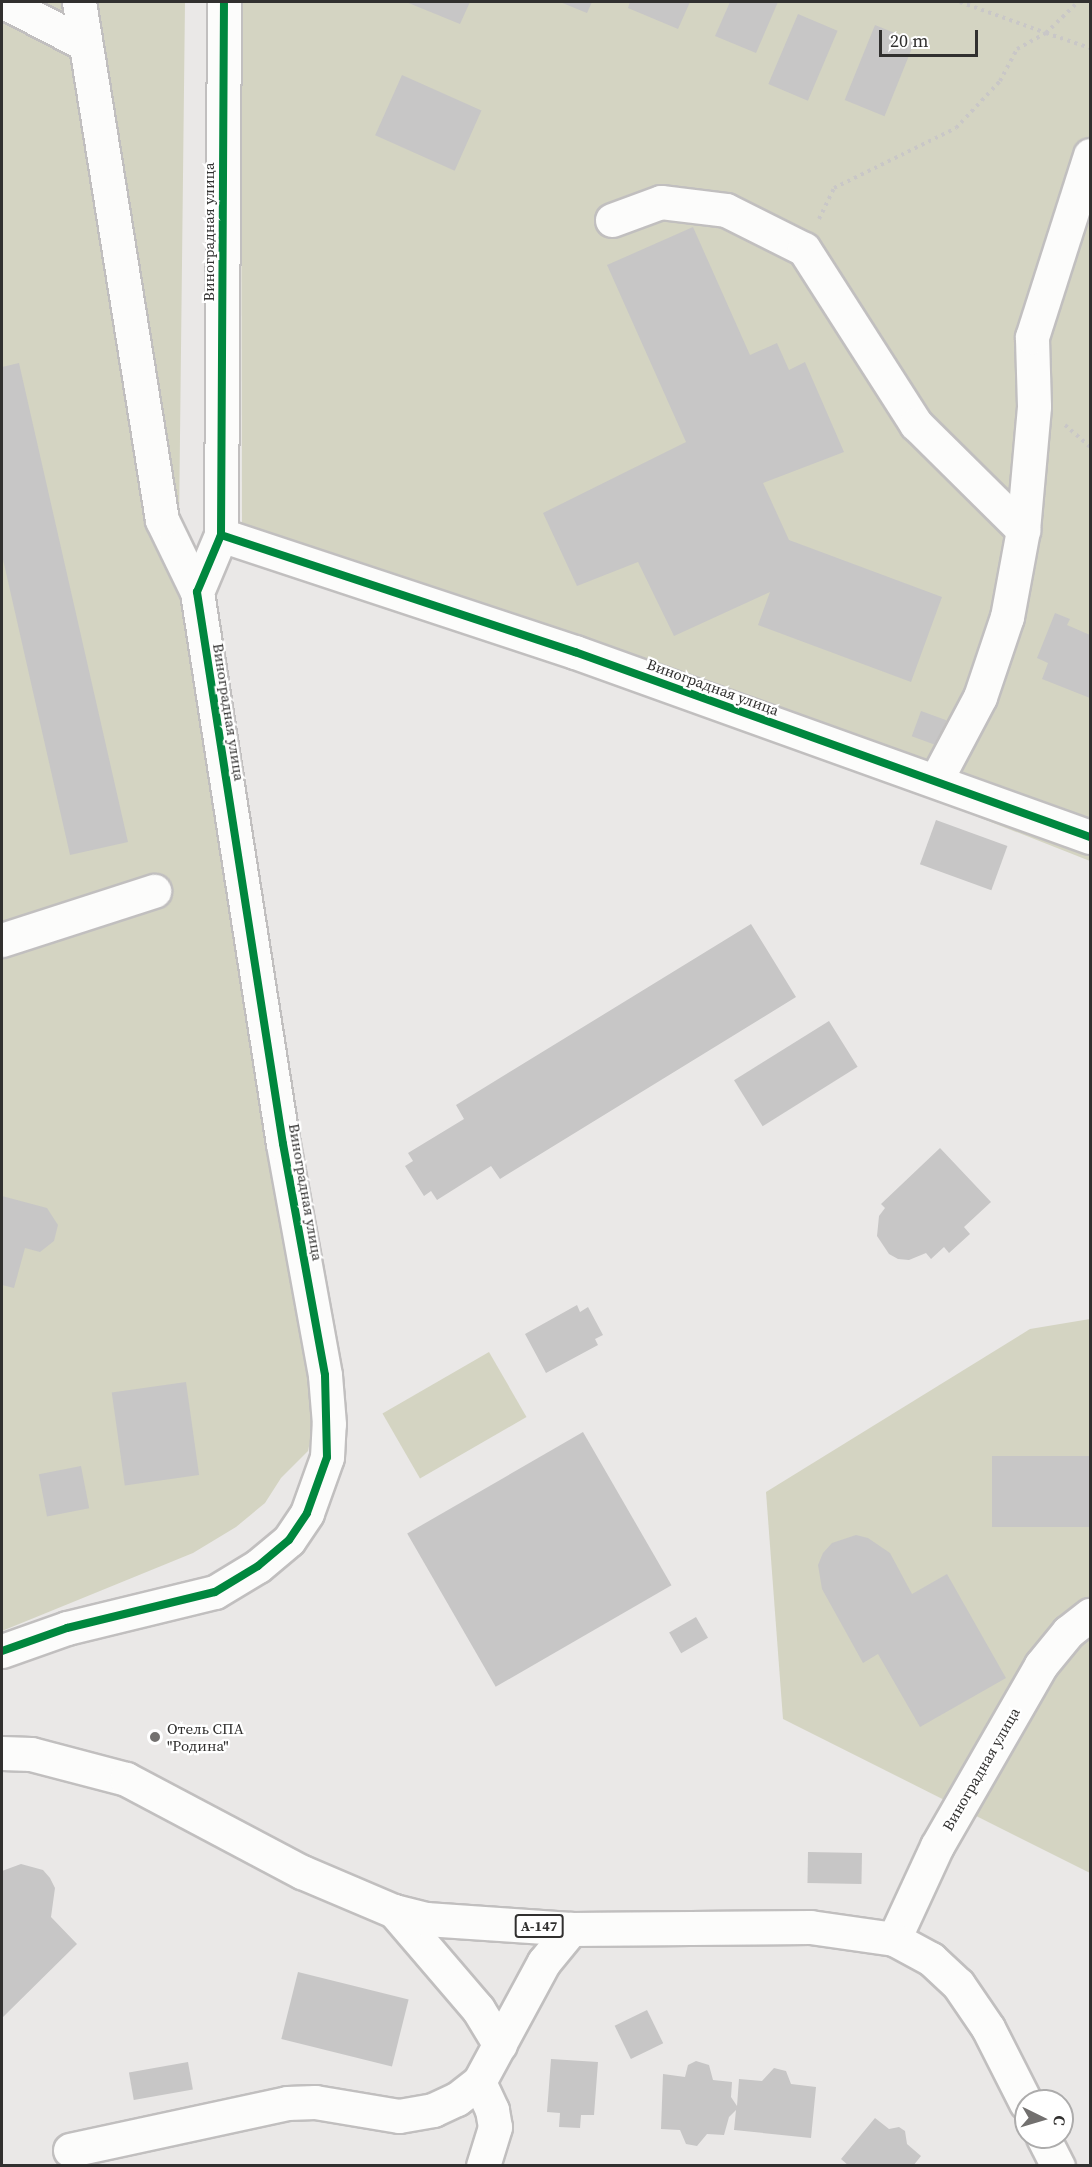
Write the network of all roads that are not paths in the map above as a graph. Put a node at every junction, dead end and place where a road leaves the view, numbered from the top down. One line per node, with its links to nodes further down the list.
1 (4, 2): 4 (street)
2 (79, 2): 4 (street, Виноградная улица)
3 (224, 2): 8 (street, Виноградная улица)
4 (85, 44): 9 (street, Виноградная улица)
5 (1090, 155): 7 (street)
6 (612, 220): 7 (street)
7 (1023, 530): 10 (street)
8 (221, 535): 9 (street, Виноградная улица); 10 (street, Виноградная улица)
9 (197, 592): 15 (street, Виноградная улица)
10 (936, 780): 11 (street, Виноградная улица)
11 (1090, 837)
12 (154, 891): 13 (street)
13 (2, 940)
14 (1090, 1615): 19 (street, Виноградная улица)
15 (2, 1652)
16 (2, 1754): 17 (street, А-147)
17 (394, 1911): 18 (street, А-147); 20 (street)
18 (571, 1929): 19 (street, А-147); 20 (street)
19 (894, 1939): 22 (street, А-147)
20 (500, 2045): 21 (street)
21 (479, 2082): 24 (street); 25 (street)
22 (1019, 2089)
23 (1049, 2149): 26 (street)
24 (70, 2150)
25 (483, 2166)
26 (1058, 2166)

